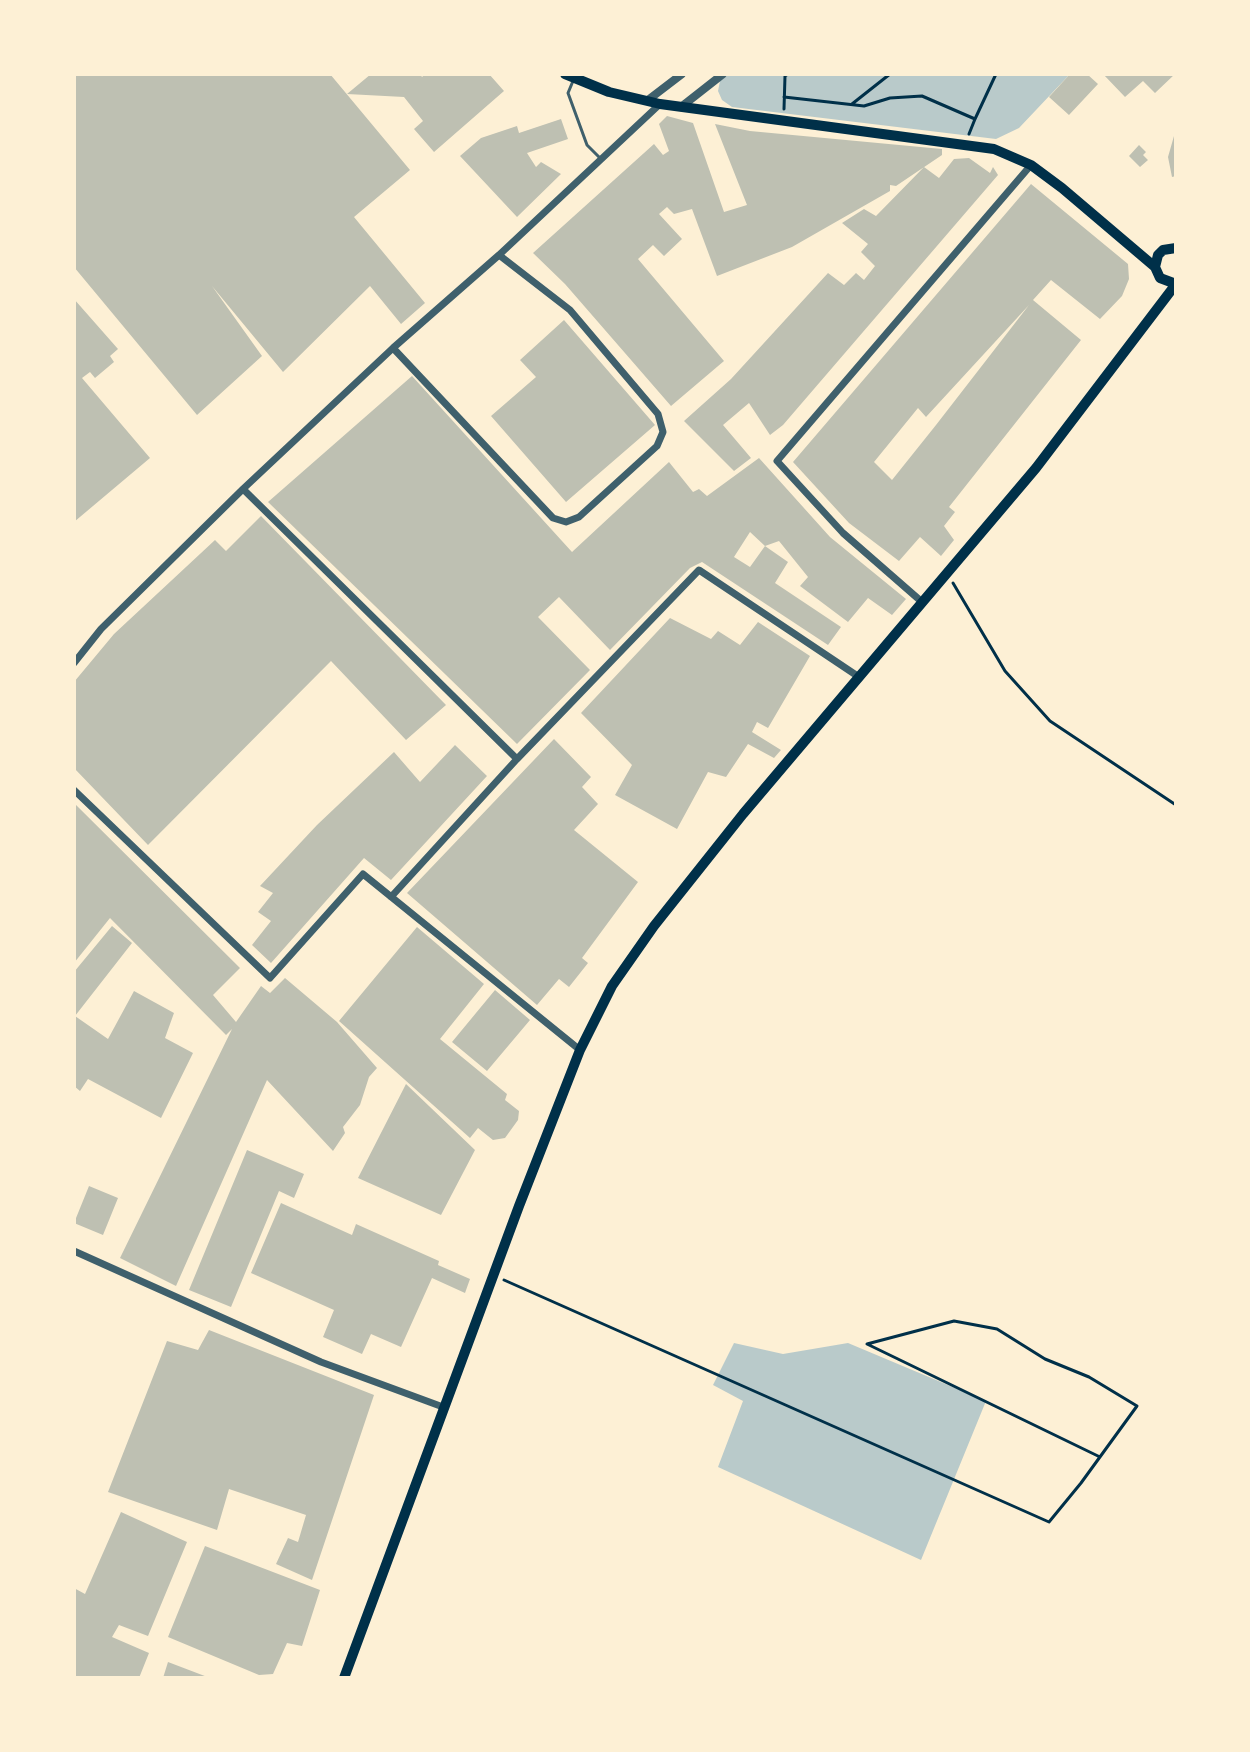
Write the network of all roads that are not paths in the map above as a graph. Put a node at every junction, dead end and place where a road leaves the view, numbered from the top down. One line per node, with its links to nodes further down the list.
1 (682, 74): 4 (street)
2 (723, 74): 6 (street)
3 (570, 76): 4 (main road); 7 (lane)
4 (648, 100): 5 (main road)
5 (660, 104): 6 (main road); 7 (street)
6 (681, 107): 8 (main road)
7 (601, 159): 10 (street)
8 (1031, 165): 11 (main road); 15 (street)
9 (1176, 248): 11 (main road)
10 (499, 255): 13 (street); 13 (street)
11 (1155, 267): 12 (main road)
12 (1176, 284): 15 (main road)
13 (393, 348): 14 (street)
14 (243, 489): 16 (street); 18 (street)
15 (922, 602): 17 (main road)
16 (74, 663)
17 (859, 677): 18 (street); 21 (main road)
18 (517, 759): 20 (street)
19 (74, 790): 20 (street)
20 (391, 897): 21 (street)
21 (580, 1050): 23 (main road)
22 (74, 1251): 23 (street)
23 (443, 1407): 24 (main road)
24 (344, 1678)

